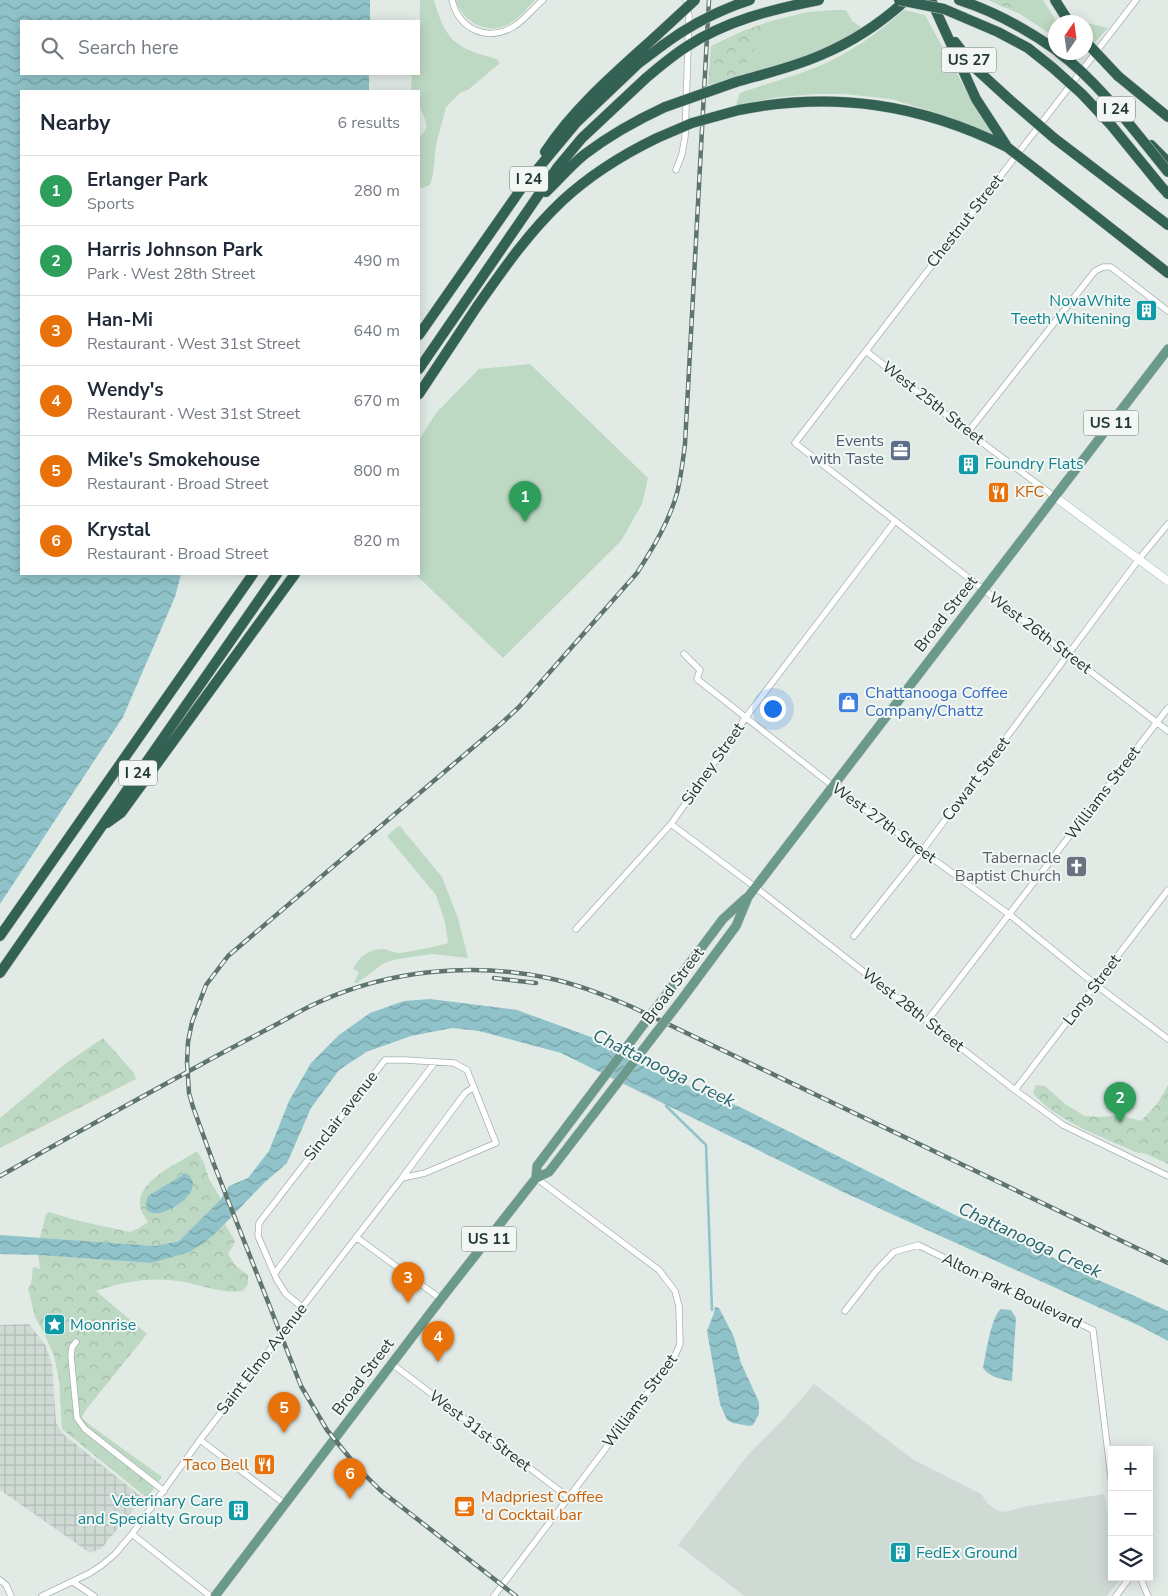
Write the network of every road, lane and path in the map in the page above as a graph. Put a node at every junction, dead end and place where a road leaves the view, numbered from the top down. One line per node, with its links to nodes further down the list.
1 (452, 0): 2 (street)
2 (543, 0)
3 (686, 0): 22 (street)
4 (695, 0): 24 (highway, bridge)
5 (750, 0): 24 (highway, I 24, bridge)
6 (819, 0): 26 (highway, I 24, bridge)
7 (899, 0): 25 (highway, I 24, bridge)
8 (906, 0): 26 (highway, bridge)
9 (931, 0): 13 (highway, US 27)
10 (959, 0): 15 (highway, I 24)
11 (1055, 0): 14 (highway)
12 (1136, 0): 32 (street, Chestnut Street)
13 (937, 14): 20 (highway); 27 (highway, US 27, bridge)
14 (1064, 15)
15 (1048, 45)
16 (1093, 49): 18 (highway, bridge)
17 (1068, 60): 19 (highway, I 24, bridge)
18 (1168, 117)
19 (1128, 123): 21 (highway, bridge); 23 (highway, I 24, bridge)
20 (1008, 147): 28 (highway, bridge); 34 (highway, bridge)
21 (1168, 162)
22 (676, 170)
23 (1168, 172)
24 (521, 188): 30 (highway, I 24)
25 (1168, 194)
26 (528, 211): 33 (highway, I 24)
27 (1168, 225)
28 (1168, 273)
29 (1168, 311): 35 (street)
30 (420, 334)
31 (1168, 349): 37 (main road, Broad Street / US 11)
32 (866, 351): 35 (street, West 25th Street); 36 (street, Chestnut Street)
33 (420, 367)
34 (420, 393)
35 (968, 432): 37 (street, West 25th Street)
36 (795, 443): 38 (street, West 26th Street)
37 (1055, 497): 40 (street, West 25th Street); 45 (main road, Broad Street / US 11)
38 (895, 520): 45 (street, West 26th Street); 49 (street, Sidney Street)
39 (1168, 524): 40 (street, Cowart Street)
40 (1139, 559): 44 (street, West 25th Street); 47 (street, Cowart Street)
41 (251, 575): 61 (highway, I 24)
42 (276, 575): 54 (highway, I 24)
43 (294, 575): 54 (highway)
44 (1168, 581)
45 (984, 590): 47 (street, West 26th Street); 52 (main road, Broad Street / US 11)
46 (684, 654): 49 (street, West 27th Street)
47 (1069, 655): 50 (street, West 26th Street); 55 (street, Cowart Street)
48 (1168, 708): 50 (street, Williams Street)
49 (746, 718): 52 (street, West 27th Street); 53 (street, Sidney Street)
50 (1157, 722): 51 (street, West 26th Street); 59 (street, Williams Street)
51 (1168, 730)
52 (833, 786): 55 (street, West 27th Street); 56 (main road, Broad Street / US 11)
53 (671, 824): 56 (street, West 28th Street); 60 (street, Sidney Street)
54 (100, 828): 63 (highway, I 24)
55 (922, 851): 59 (street, West 27th Street); 62 (street, Cowart Street)
56 (755, 887): 58 (main road, Broad Street / US 11); 65 (street, West 28th Street)
57 (1168, 890): 64 (street, Long Street)
58 (748, 897): 72 (main road, Broad Street / US 11, bridge); 72 (main road, Broad Street / US 11, bridge)
59 (1010, 915): 64 (street, West 27th Street); 65 (street, Williams Street)
60 (576, 929)
61 (0, 936)
62 (854, 936)
63 (0, 973)
64 (1096, 985): 66 (street, West 27th Street); 69 (street, Long Street)
65 (927, 1021): 69 (street, West 28th Street)
66 (1168, 1039)
67 (435, 1062): 68 (street, Sinclair avenue); 74 (street); 74 (street, Sinclair avenue)
68 (474, 1087): 71 (street, Saint Elmo Avenue); 71 (street, Sinclair avenue)
69 (1015, 1090): 70 (street, West 28th Street)
70 (1168, 1176)
71 (402, 1178): 73 (street, Saint Elmo Avenue)
72 (536, 1178): 75 (main road, Broad Street / US 11); 83 (street, Williams Street)
73 (356, 1237): 75 (street); 76 (street, Saint Elmo Avenue)
74 (275, 1273): 76 (street, Sinclair avenue)
75 (441, 1299): 79 (main road, Broad Street / US 11)
76 (302, 1307): 80 (street, Saint Elmo Avenue)
77 (845, 1311): 81 (street, Alton Park Boulevard)
78 (76, 1342): 82 (street)
79 (392, 1364): 83 (street, West 31st Street); 84 (main road, Broad Street / US 11)
80 (200, 1440): 82 (street, Saint Elmo Avenue); 84 (street)
81 (1108, 1452)
82 (164, 1491): 85 (street, Saint Elmo Avenue)
83 (568, 1497): 95 (street, Williams Street)
84 (285, 1504): 94 (main road, Broad Street / US 11)
85 (132, 1534): 89 (street, Saint Elmo Avenue); 93 (street)
86 (0, 1580): 90 (street)
87 (1127, 1581): 96 (street)
88 (1142, 1581): 97 (street)
89 (74, 1582): 91 (street, Saint Elmo Avenue); 92 (street)
90 (11, 1596)
91 (42, 1596)
92 (94, 1596)
93 (210, 1596)
94 (215, 1596)
95 (494, 1596)
96 (1116, 1596)
97 (1148, 1596)

